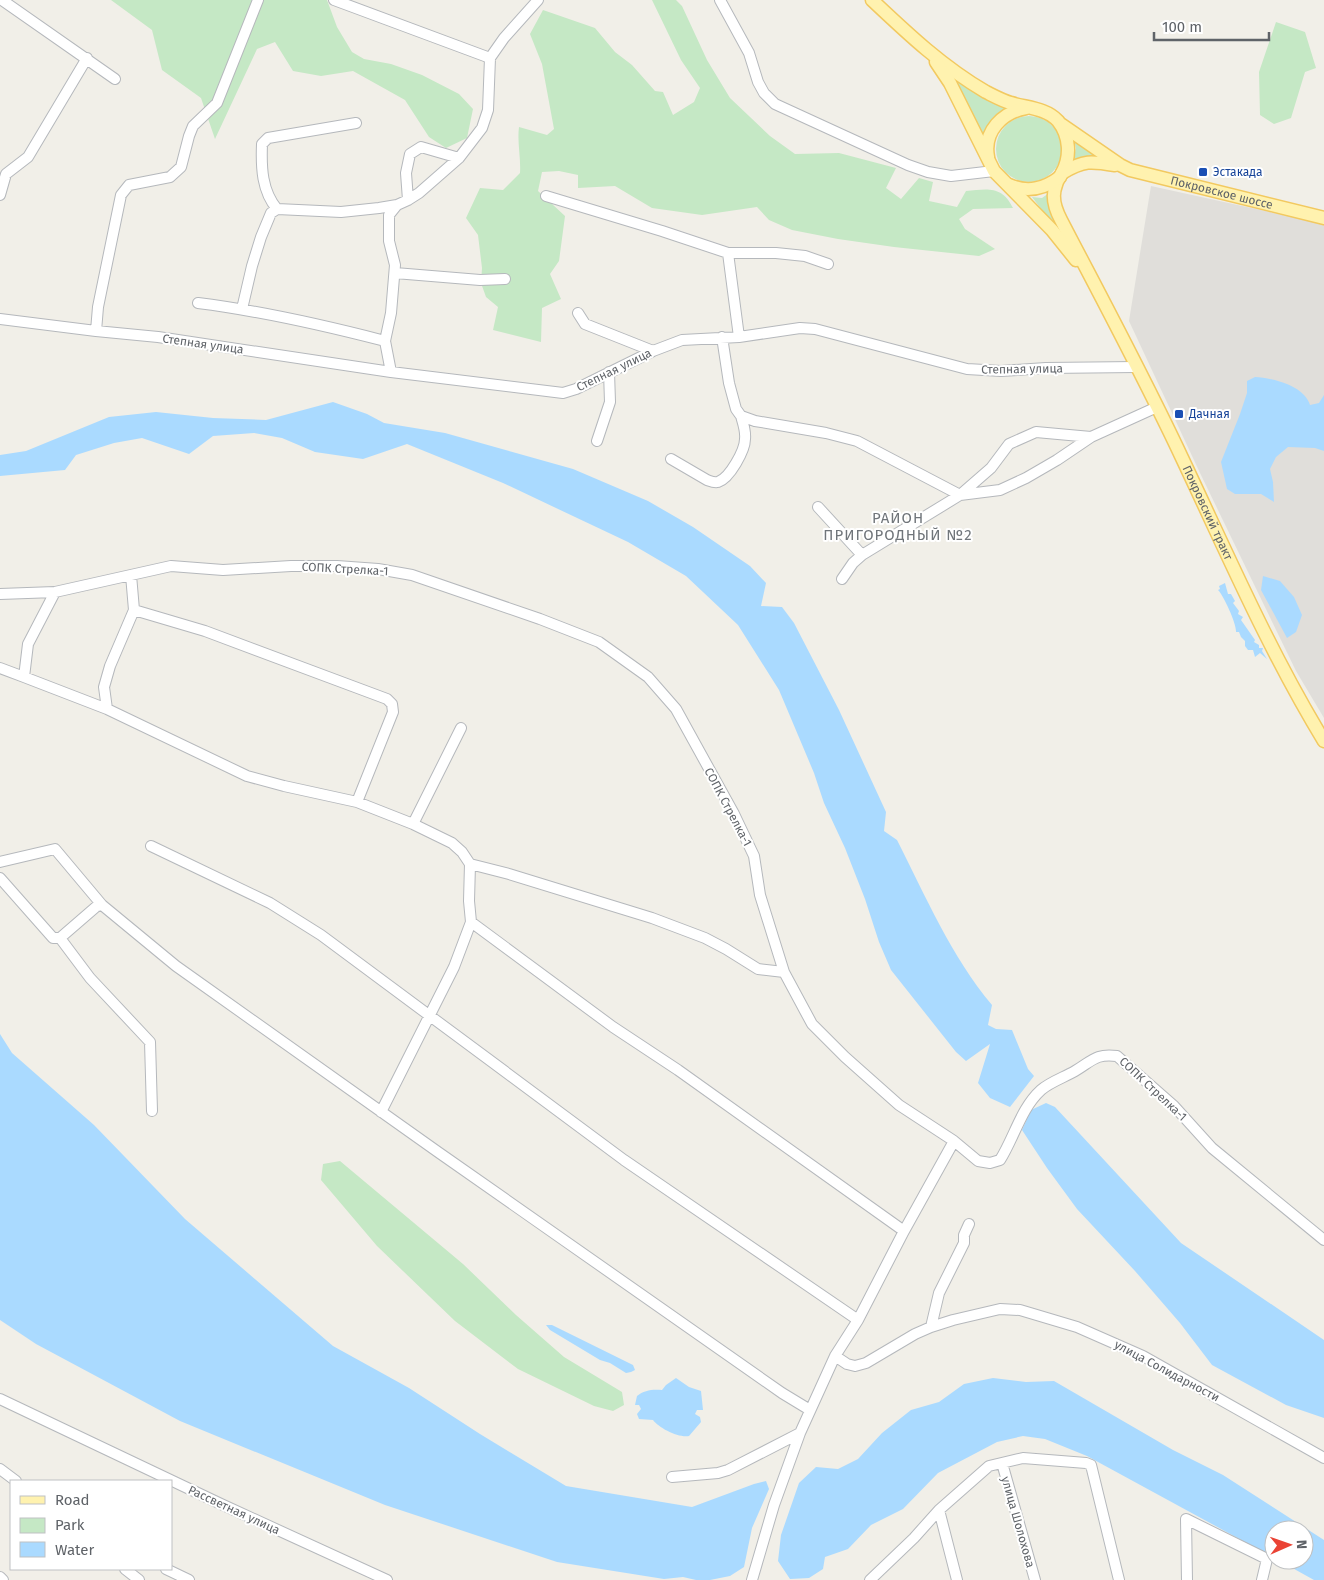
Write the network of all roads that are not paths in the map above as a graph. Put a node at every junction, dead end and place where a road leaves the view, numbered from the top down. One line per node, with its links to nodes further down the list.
1 (2, 0): 8 (street)
2 (258, 0): 34 (street)
3 (334, 0): 9 (street)
4 (538, 0): 9 (street)
5 (720, 0): 16 (street)
6 (872, 0): 7 (main road)
7 (926, 50): 11 (main road); 16 (main road)
8 (87, 58): 10 (street); 19 (street)
9 (490, 58): 14 (street)
10 (116, 79)
11 (1039, 110): 12 (main road); 16 (main road)
12 (1058, 122): 15 (main road, Покровское шоссе); 17 (main road)
13 (356, 123): 23 (street)
14 (459, 158): 21 (street); 21 (street)
15 (1120, 165): 17 (main road, Покровское шоссе); 24 (main road, Покровское шоссе)
16 (992, 167): 18 (main road)
17 (1061, 175): 18 (main road); 29 (main road)
18 (1006, 183): 29 (main road)
19 (0, 195)
20 (546, 196): 25 (street)
21 (408, 200): 22 (street)
22 (396, 205): 23 (street); 27 (street)
23 (277, 209): 31 (street)
24 (1324, 218)
25 (728, 253): 26 (street); 36 (street)
26 (828, 264)
27 (395, 273): 28 (street); 37 (street)
28 (505, 279)
29 (1093, 282): 39 (main road, Покровский тракт)
30 (198, 303): 31 (street)
31 (242, 309): 37 (street)
32 (578, 313): 38 (street)
33 (0, 319): 34 (street, Степная улица)
34 (96, 331): 40 (street, Степная улица)
35 (722, 337): 36 (street, Степная улица); 38 (street, Степная улица); 43 (street)
36 (739, 337): 39 (street, Степная улица)
37 (385, 341): 40 (street)
38 (653, 351): 41 (street, Степная улица)
39 (1136, 367): 42 (main road, Покровский тракт)
40 (391, 372): 41 (street, Степная улица)
41 (609, 372): 45 (street)
42 (1156, 407): 44 (street); 59 (main road, Покровский тракт)
43 (741, 416): 46 (street); 47 (street)
44 (1091, 436): 47 (street); 47 (street)
45 (597, 441)
46 (671, 459)
47 (960, 495): 49 (street)
48 (818, 507): 49 (street)
49 (862, 555): 51 (street)
50 (131, 575): 52 (street, СОПК Стрелка-1); 54 (street); 69 (street, СОПК Стрелка-1)
51 (842, 579)
52 (56, 592): 53 (street, СОПК Стрелка-1); 56 (street)
53 (0, 594)
54 (134, 610): 57 (street); 60 (street)
55 (0, 668): 56 (street)
56 (24, 678): 57 (street)
57 (107, 709): 60 (street)
58 (461, 728): 61 (street)
59 (1324, 741)
60 (356, 802): 61 (street)
61 (412, 824): 64 (street)
62 (151, 846): 70 (street)
63 (0, 862): 66 (street)
64 (470, 864): 67 (street); 69 (street)
65 (0, 878): 68 (street)
66 (102, 905): 68 (street); 72 (street)
67 (471, 922): 70 (street); 75 (street)
68 (60, 938): 71 (street)
69 (784, 972): 73 (street, СОПК Стрелка-1)
70 (429, 1016): 72 (street); 77 (street)
71 (152, 1111)
72 (381, 1112): 81 (street)
73 (954, 1141): 75 (street); 76 (street, СОПК Стрелка-1)
74 (969, 1224): 78 (street)
75 (904, 1231): 77 (street)
76 (1324, 1240)
77 (858, 1320): 79 (street)
78 (931, 1327): 79 (street, улица Солидарности); 83 (street, улица Солидарности)
79 (835, 1356): 81 (street)
80 (0, 1399): 88 (street, Рассветная улица)
81 (810, 1410): 82 (street)
82 (800, 1433): 86 (street); 99 (street)
83 (1324, 1458)
84 (1002, 1464): 90 (street); 103 (street, улица Шолохова); 104 (street)
85 (0, 1468): 87 (street)
86 (672, 1477)
87 (15, 1480)
88 (170, 1480)
89 (172, 1481): 98 (street, Рассветная улица)
90 (939, 1510): 91 (street); 102 (street)
91 (880, 1569): 100 (street); 101 (street)
92 (126, 1570): 96 (street)
93 (168, 1570): 97 (street)
94 (0, 1578): 95 (street)
95 (3, 1580)
96 (139, 1580)
97 (189, 1580)
98 (386, 1580)
99 (752, 1580)
100 (870, 1580)
101 (882, 1580)
102 (958, 1580)
103 (1035, 1580)
104 (1120, 1580)
105 (1187, 1580): 106 (street)
106 (1262, 1580)

